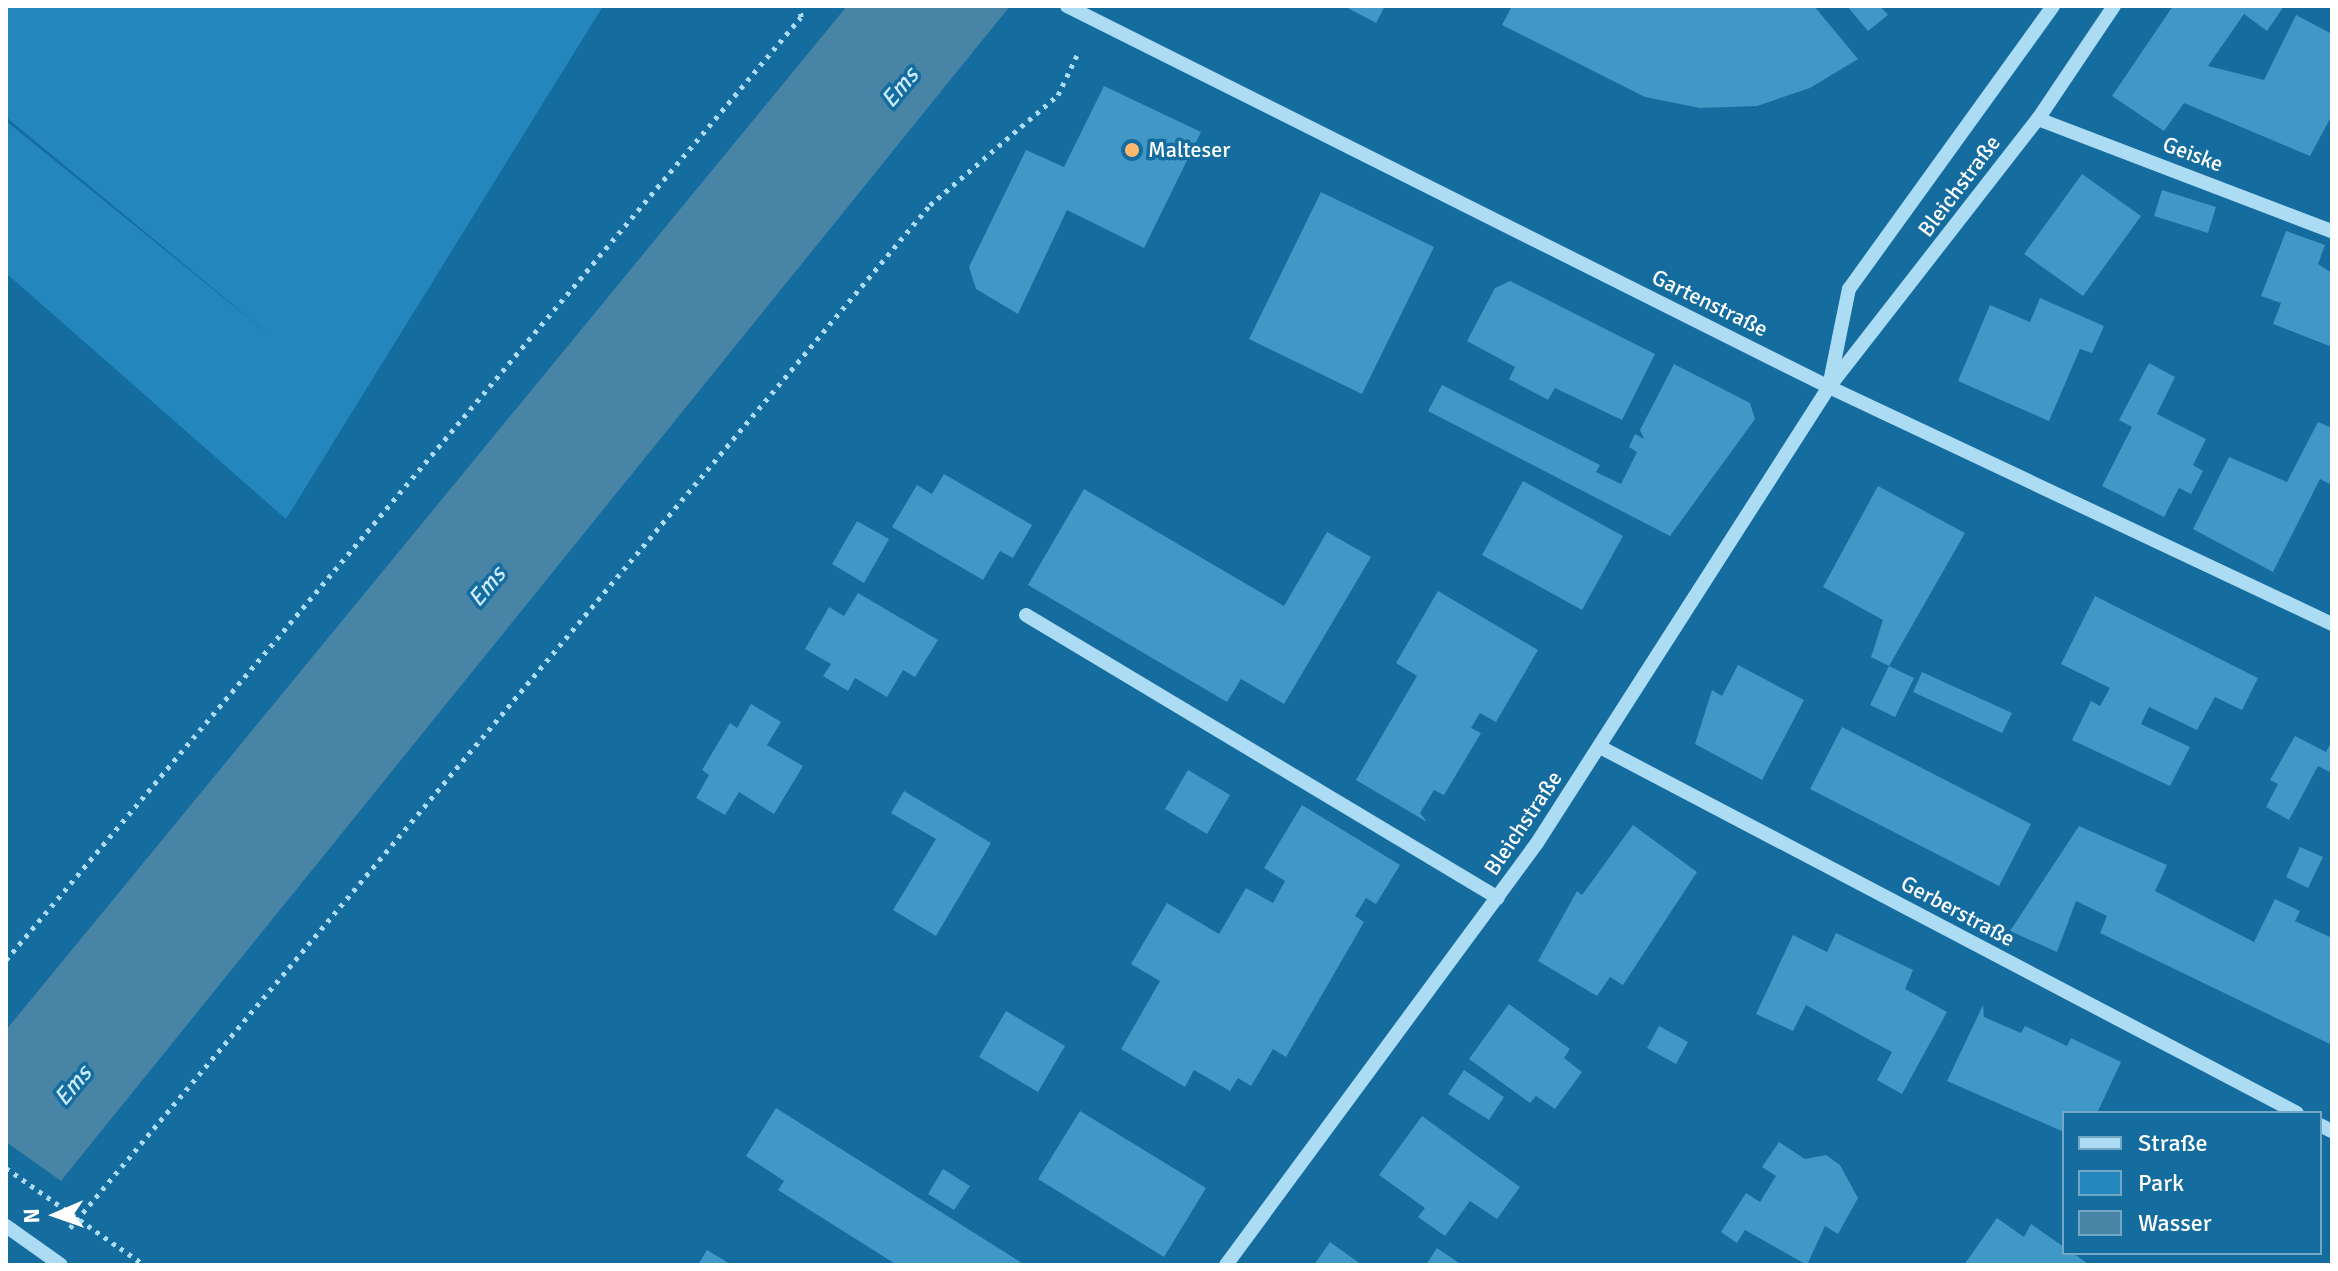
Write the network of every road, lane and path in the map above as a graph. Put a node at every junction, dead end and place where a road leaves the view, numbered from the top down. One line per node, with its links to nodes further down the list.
1 (800, 6): 13 (path)
2 (2053, 6): 8 (street, Bleichstraße)
3 (2114, 6): 6 (street, Bleichstraße)
4 (1070, 8): 5 (street, Gartenstraße)
5 (1094, 22): 8 (street, Gartenstraße); 17 (path)
6 (2038, 119): 7 (street, Geiske); 8 (street, Bleichstraße)
7 (2332, 231)
8 (1829, 387): 10 (street, Gartenstraße); 11 (street, Bleichstraße)
9 (1026, 615): 12 (street)
10 (2332, 624)
11 (1600, 747): 12 (street, Bleichstraße); 14 (street, Gerberstraße)
12 (1498, 898): 20 (street, Bleichstraße)
13 (6, 960)
14 (2293, 1111)
15 (6, 1168): 19 (path, bridge)
16 (6, 1226): 18 (street, bridge)
17 (59, 1241)
18 (61, 1265)
19 (144, 1265)
20 (1226, 1265)

